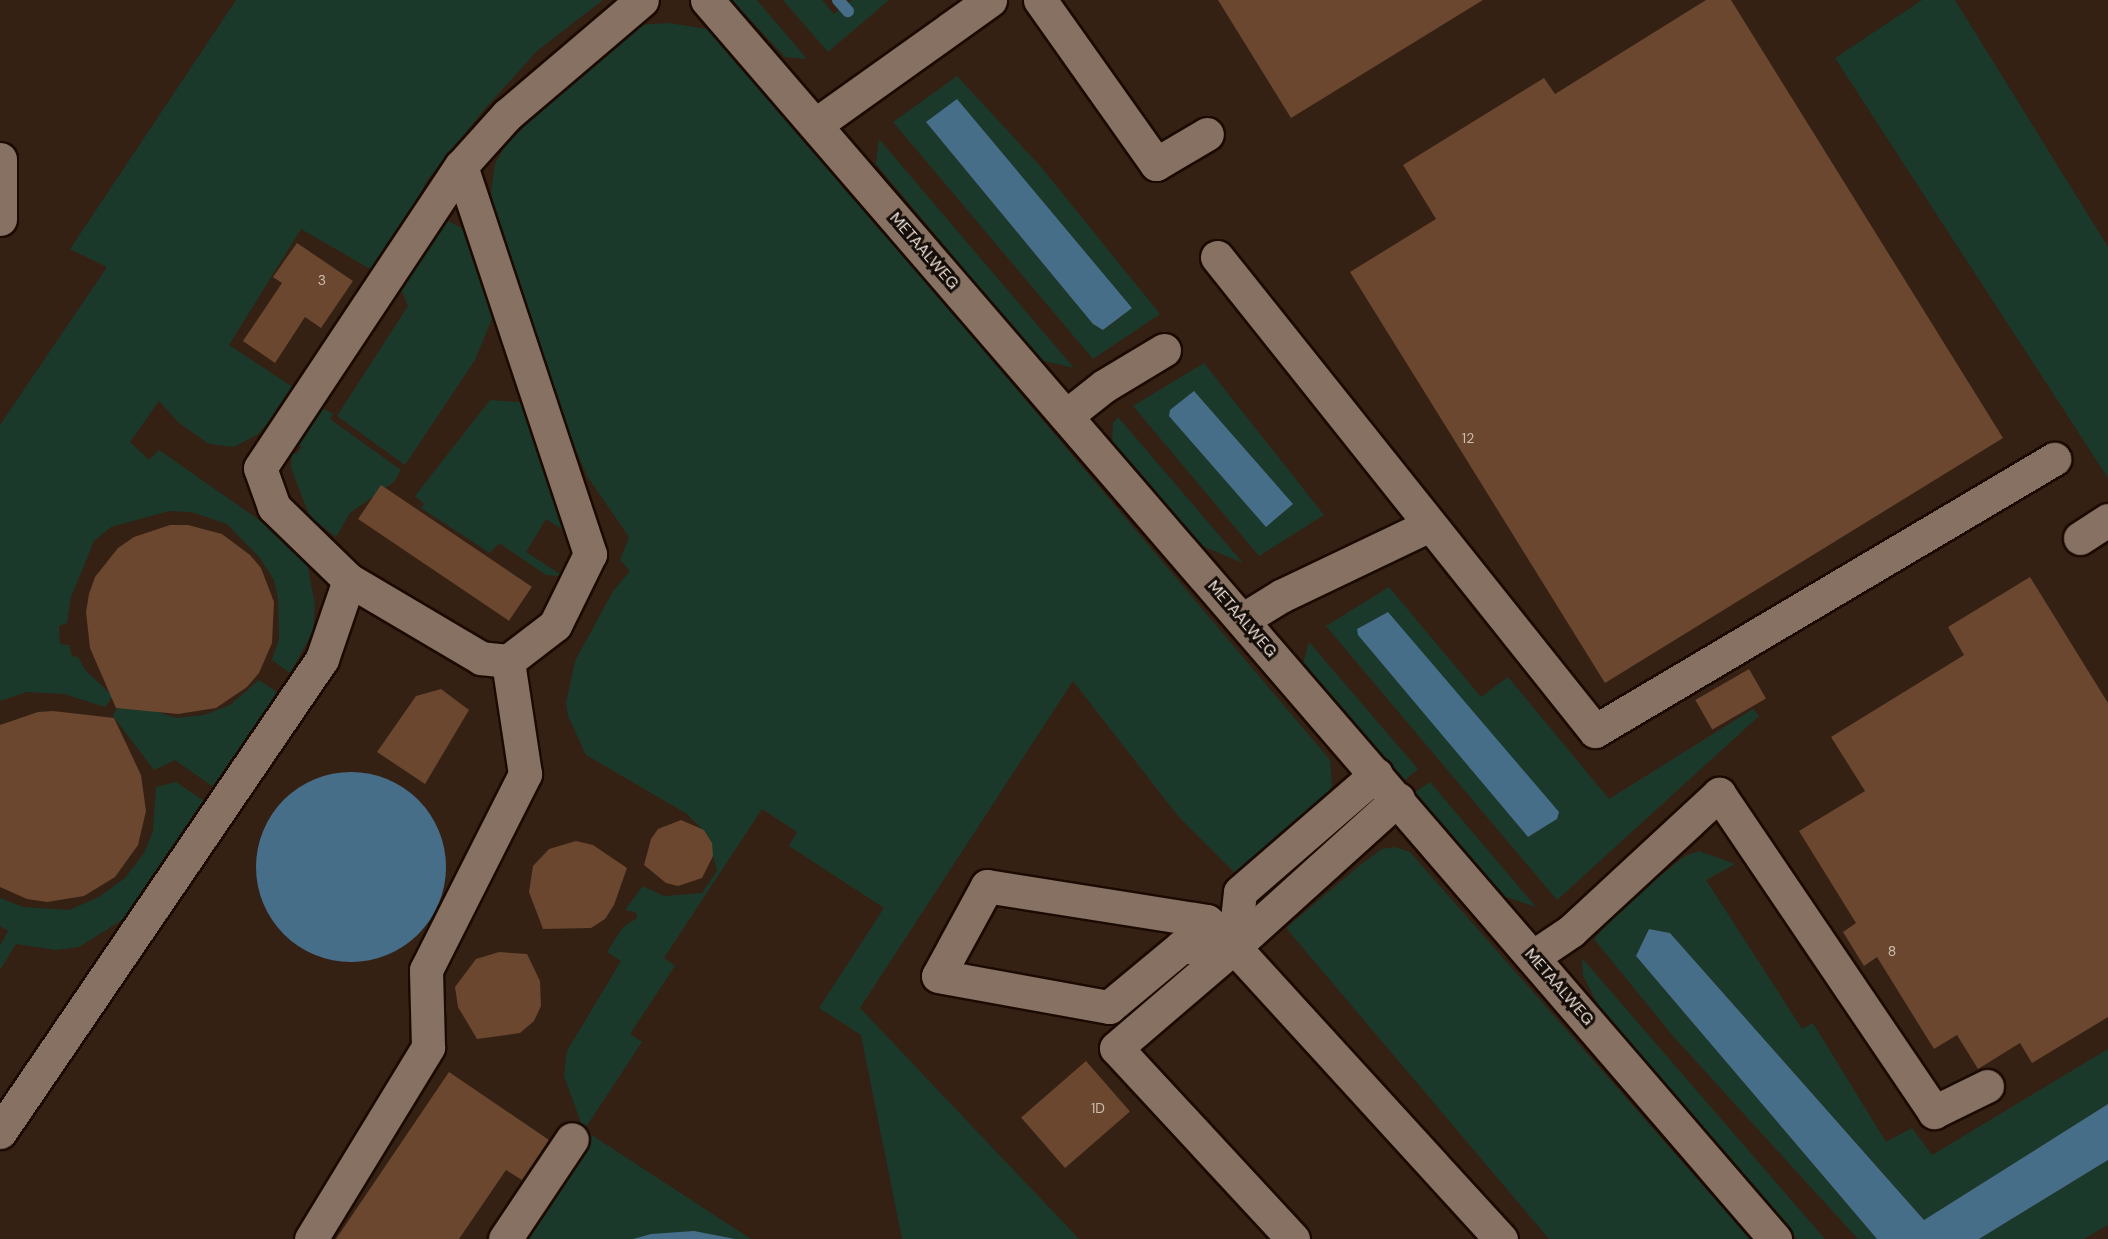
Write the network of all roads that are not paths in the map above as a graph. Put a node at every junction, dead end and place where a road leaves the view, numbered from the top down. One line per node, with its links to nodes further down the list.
1 (642, 0): 8 (street)
2 (707, 0): 5 (street, METAALWEG)
3 (990, 0): 5 (street)
4 (1040, 0): 6 (street)
5 (815, 125): 12 (street, METAALWEG)
6 (1207, 134)
7 (0, 159): 9 (street)
8 (462, 166): 17 (street); 19 (street)
9 (0, 219)
10 (1217, 257): 15 (street)
11 (1164, 350): 12 (street)
12 (1066, 416): 18 (street, METAALWEG)
13 (2054, 459): 15 (street)
14 (2108, 520): 16 (street)
15 (1430, 525): 18 (street)
16 (2080, 538)
17 (349, 580): 19 (street); 25 (street)
18 (1242, 620): 20 (street, METAALWEG)
19 (508, 660): 27 (street)
20 (1376, 774): 21 (street, METAALWEG); 22 (street)
21 (1398, 799): 22 (street); 23 (street, METAALWEG)
22 (1234, 947): 22 (street); 29 (street); 30 (street)
23 (1534, 956): 24 (street); 31 (street, METAALWEG)
24 (1987, 1086)
25 (0, 1132)
26 (572, 1139): 28 (street)
27 (311, 1239)
28 (505, 1239)
29 (1293, 1239)
30 (1502, 1239)
31 (1775, 1239)

